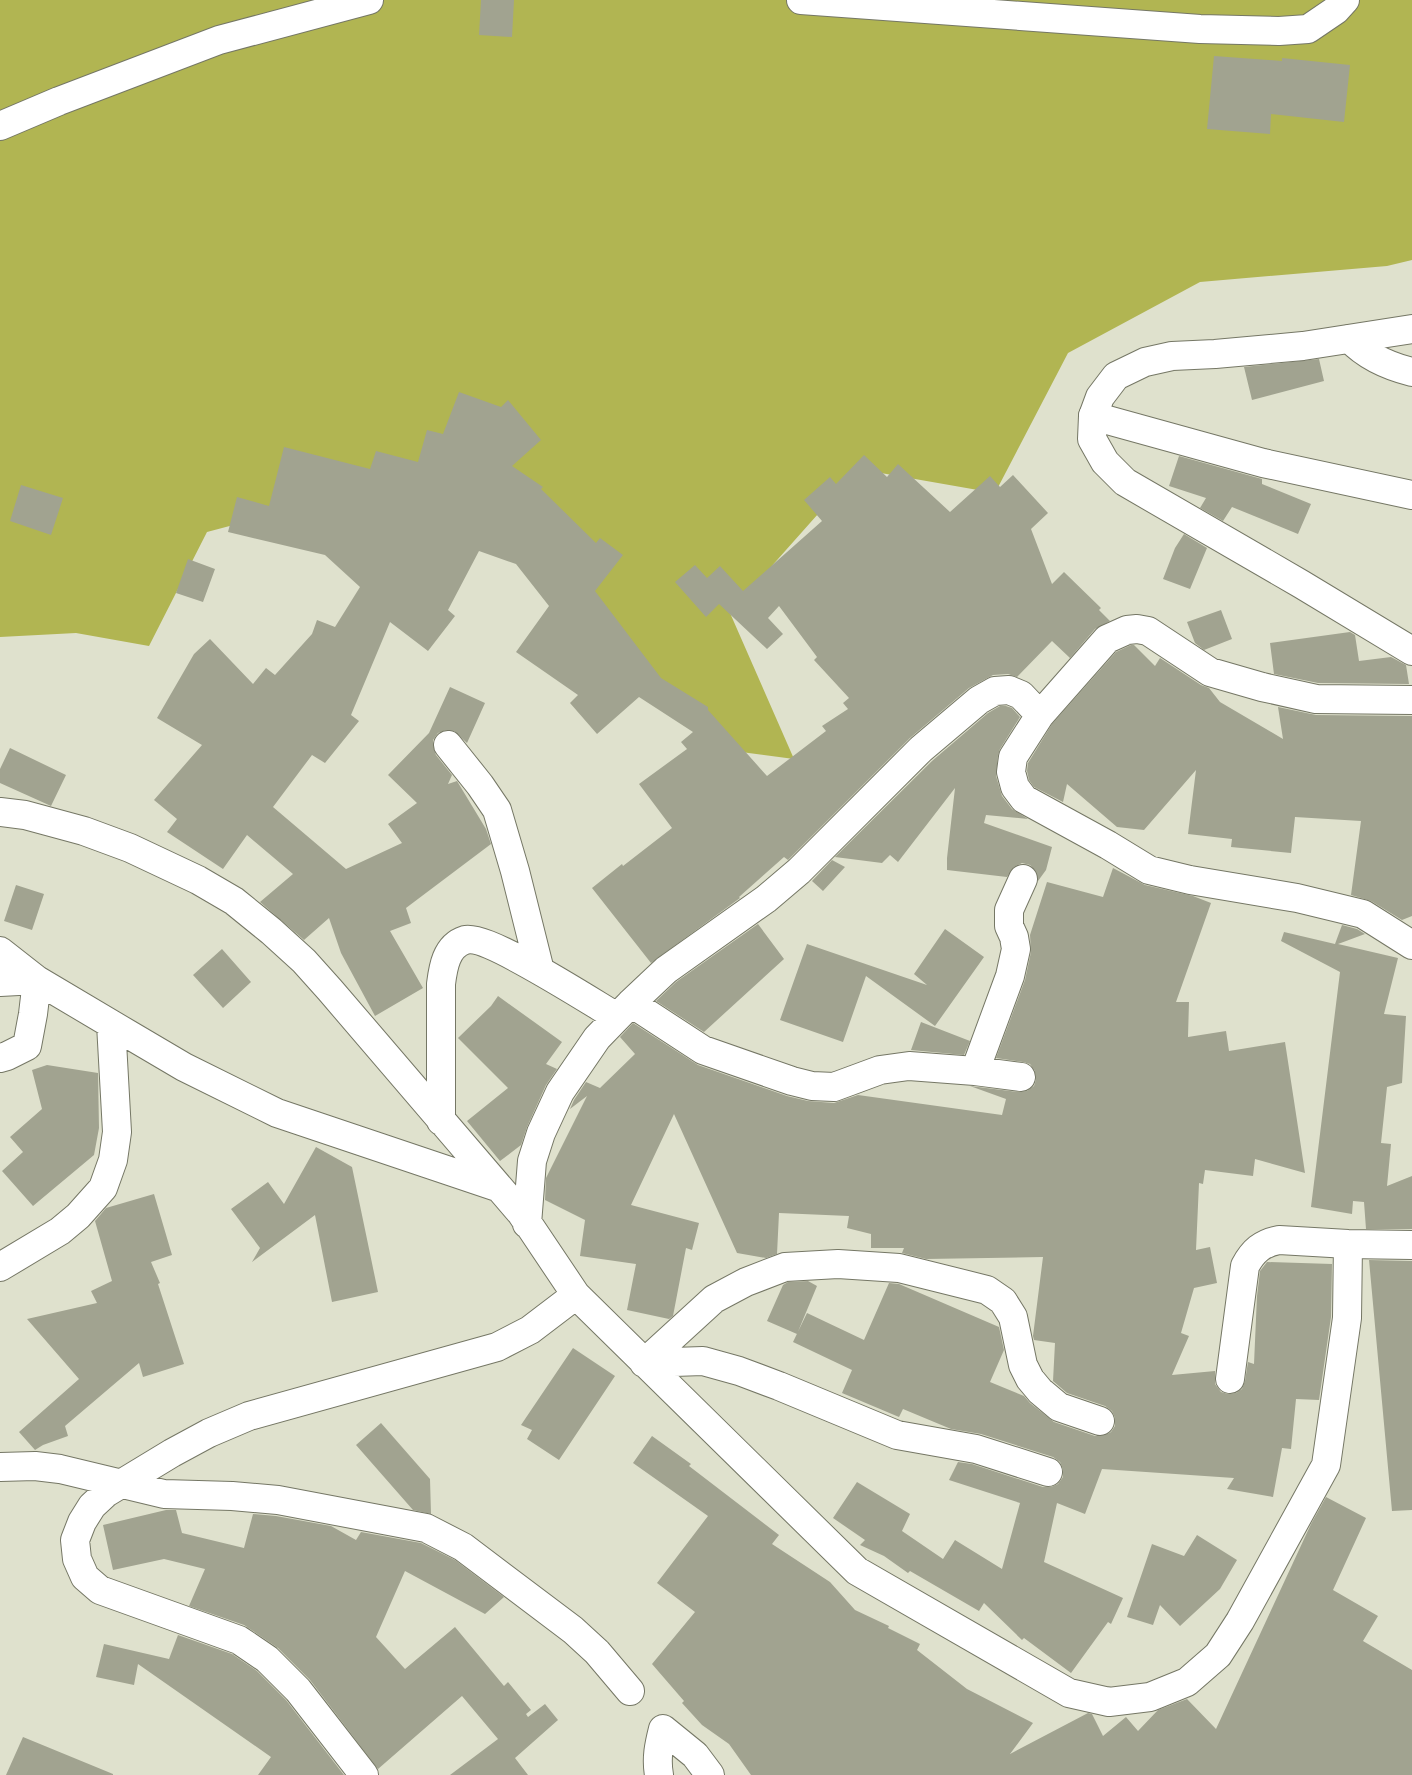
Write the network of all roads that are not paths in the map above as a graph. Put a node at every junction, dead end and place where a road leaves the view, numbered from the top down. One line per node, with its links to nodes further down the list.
1 (369, 0): 4 (street)
2 (800, 0): 3 (street)
3 (1345, 0)
4 (0, 126)
5 (1412, 328): 6 (street)
6 (1350, 339): 7 (street); 8 (street)
7 (1412, 372)
8 (1093, 416): 9 (street); 10 (street)
9 (1412, 495)
10 (1412, 651)
11 (1412, 700): 12 (street)
12 (1040, 715): 16 (street); 21 (street)
13 (448, 745): 18 (street)
14 (0, 812): 26 (street)
15 (1023, 879): 24 (street)
16 (1412, 945)
17 (0, 951): 19 (street)
18 (540, 971): 21 (street); 26 (street)
19 (37, 980): 20 (street); 22 (street); 23 (street)
20 (0, 982)
21 (624, 1010): 24 (street); 28 (street)
22 (111, 1024): 27 (street); 31 (street)
23 (0, 1058)
24 (975, 1071): 25 (street)
25 (1021, 1077)
26 (441, 1121): 27 (street)
27 (497, 1187): 28 (street)
28 (528, 1224): 32 (street)
29 (1348, 1244): 30 (street); 33 (street); 34 (street)
30 (1412, 1245)
31 (0, 1267)
32 (576, 1295): 33 (street); 38 (street)
33 (644, 1362): 35 (street); 37 (street)
34 (1230, 1379)
35 (1100, 1421)
36 (0, 1467): 38 (street)
37 (1048, 1472)
38 (122, 1484): 39 (street); 40 (street)
39 (630, 1691)
40 (364, 1775)
41 (659, 1775): 42 (street)
42 (710, 1775)

